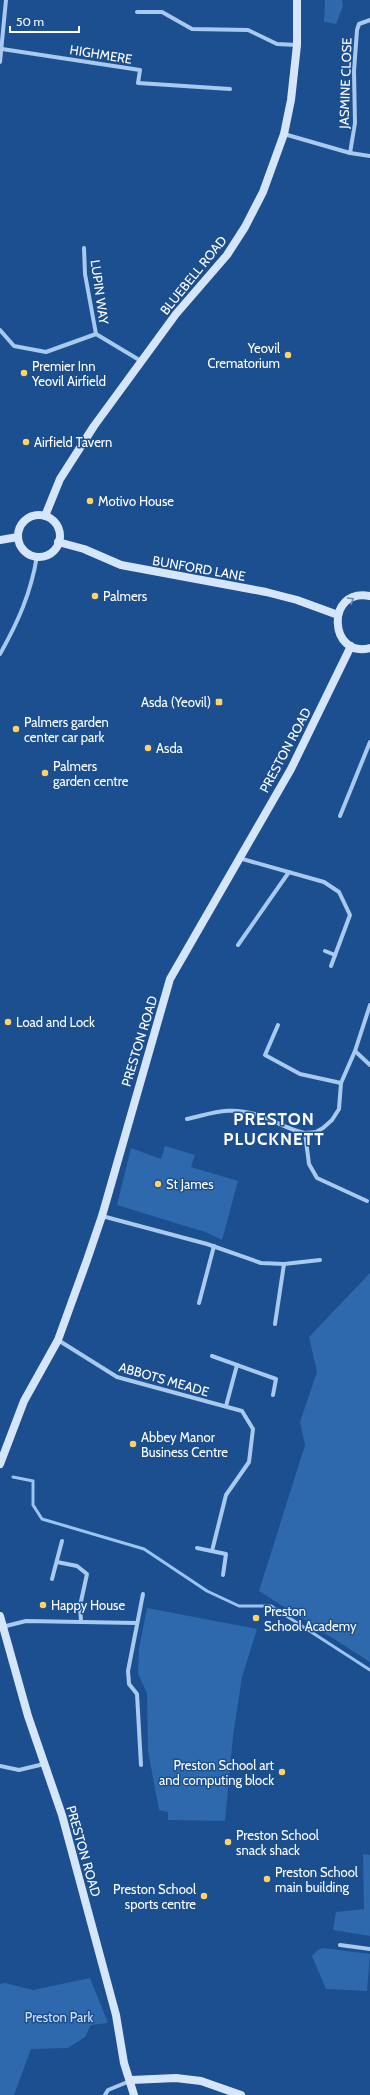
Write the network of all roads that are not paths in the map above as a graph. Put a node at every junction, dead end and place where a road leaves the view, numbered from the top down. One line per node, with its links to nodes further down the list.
1 (6, 0): 6 (street)
2 (297, 0): 5 (street, BLUEBELL ROAD)
3 (138, 12): 5 (street)
4 (370, 20): 10 (street, JASMINE CLOSE)
5 (297, 45): 9 (street, BLUEBELL ROAD)
6 (2, 49): 7 (street); 8 (street, HIGHMERE)
7 (0, 62)
8 (230, 89)
9 (284, 134): 10 (street); 15 (street, BLUEBELL ROAD)
10 (350, 153): 11 (street)
11 (370, 156)
12 (84, 248): 14 (street, LUPIN WAY)
13 (0, 330): 14 (street)
14 (96, 334): 15 (street, LUPIN WAY)
15 (141, 361): 16 (street, BLUEBELL ROAD)
16 (45, 516): 17 (street); 19 (street)
17 (18, 537): 18 (street); 20 (street)
18 (0, 540)
19 (58, 542): 20 (street); 22 (street, BUNFORD LANE)
20 (37, 556): 25 (street)
21 (370, 596): 22 (street, one-way to 21)
22 (338, 615): 23 (street)
23 (351, 646): 24 (street); 28 (street, PRESTON ROAD)
24 (370, 648)
25 (0, 654)
26 (370, 742): 27 (street)
27 (340, 816)
28 (239, 858): 29 (street); 42 (street, PRESTON ROAD)
29 (289, 872): 30 (street); 32 (street)
30 (238, 945)
31 (325, 952): 32 (street)
32 (335, 955): 33 (street)
33 (331, 966)
34 (370, 1005): 36 (street)
35 (278, 1025): 38 (street)
36 (354, 1051): 37 (street); 38 (street)
37 (370, 1065)
38 (340, 1083): 40 (street)
39 (187, 1119): 40 (street)
40 (305, 1133): 41 (street)
41 (367, 1201)
42 (102, 1216): 43 (street); 48 (street, PRESTON ROAD)
43 (214, 1246): 45 (street); 46 (street)
44 (320, 1260): 45 (street)
45 (284, 1264): 47 (street)
46 (199, 1303)
47 (275, 1324)
48 (58, 1340): 52 (street, ABBOTS MEADE); 53 (street, PRESTON ROAD)
49 (212, 1356): 50 (street)
50 (237, 1365): 51 (street); 52 (street)
51 (273, 1395)
52 (226, 1406): 56 (street, ABBOTS MEADE)
53 (0, 1464)
54 (62, 1541): 57 (street)
55 (197, 1548): 56 (street)
56 (212, 1551): 58 (street)
57 (57, 1562): 59 (street); 62 (street)
58 (223, 1575)
59 (52, 1579)
60 (143, 1594): 63 (street)
61 (0, 1616): 64 (street, PRESTON ROAD)
62 (81, 1621): 63 (street); 64 (street)
63 (137, 1623): 66 (street)
64 (2, 1627): 65 (street, PRESTON ROAD)
65 (44, 1764): 67 (street); 70 (street, PRESTON ROAD)
66 (141, 1765)
67 (0, 1766)
68 (340, 1946): 69 (street)
69 (370, 1949)
70 (131, 2080): 71 (street); 72 (street, PRESTON ROAD); 73 (street)
71 (105, 2095)
72 (134, 2095)
73 (241, 2095)

